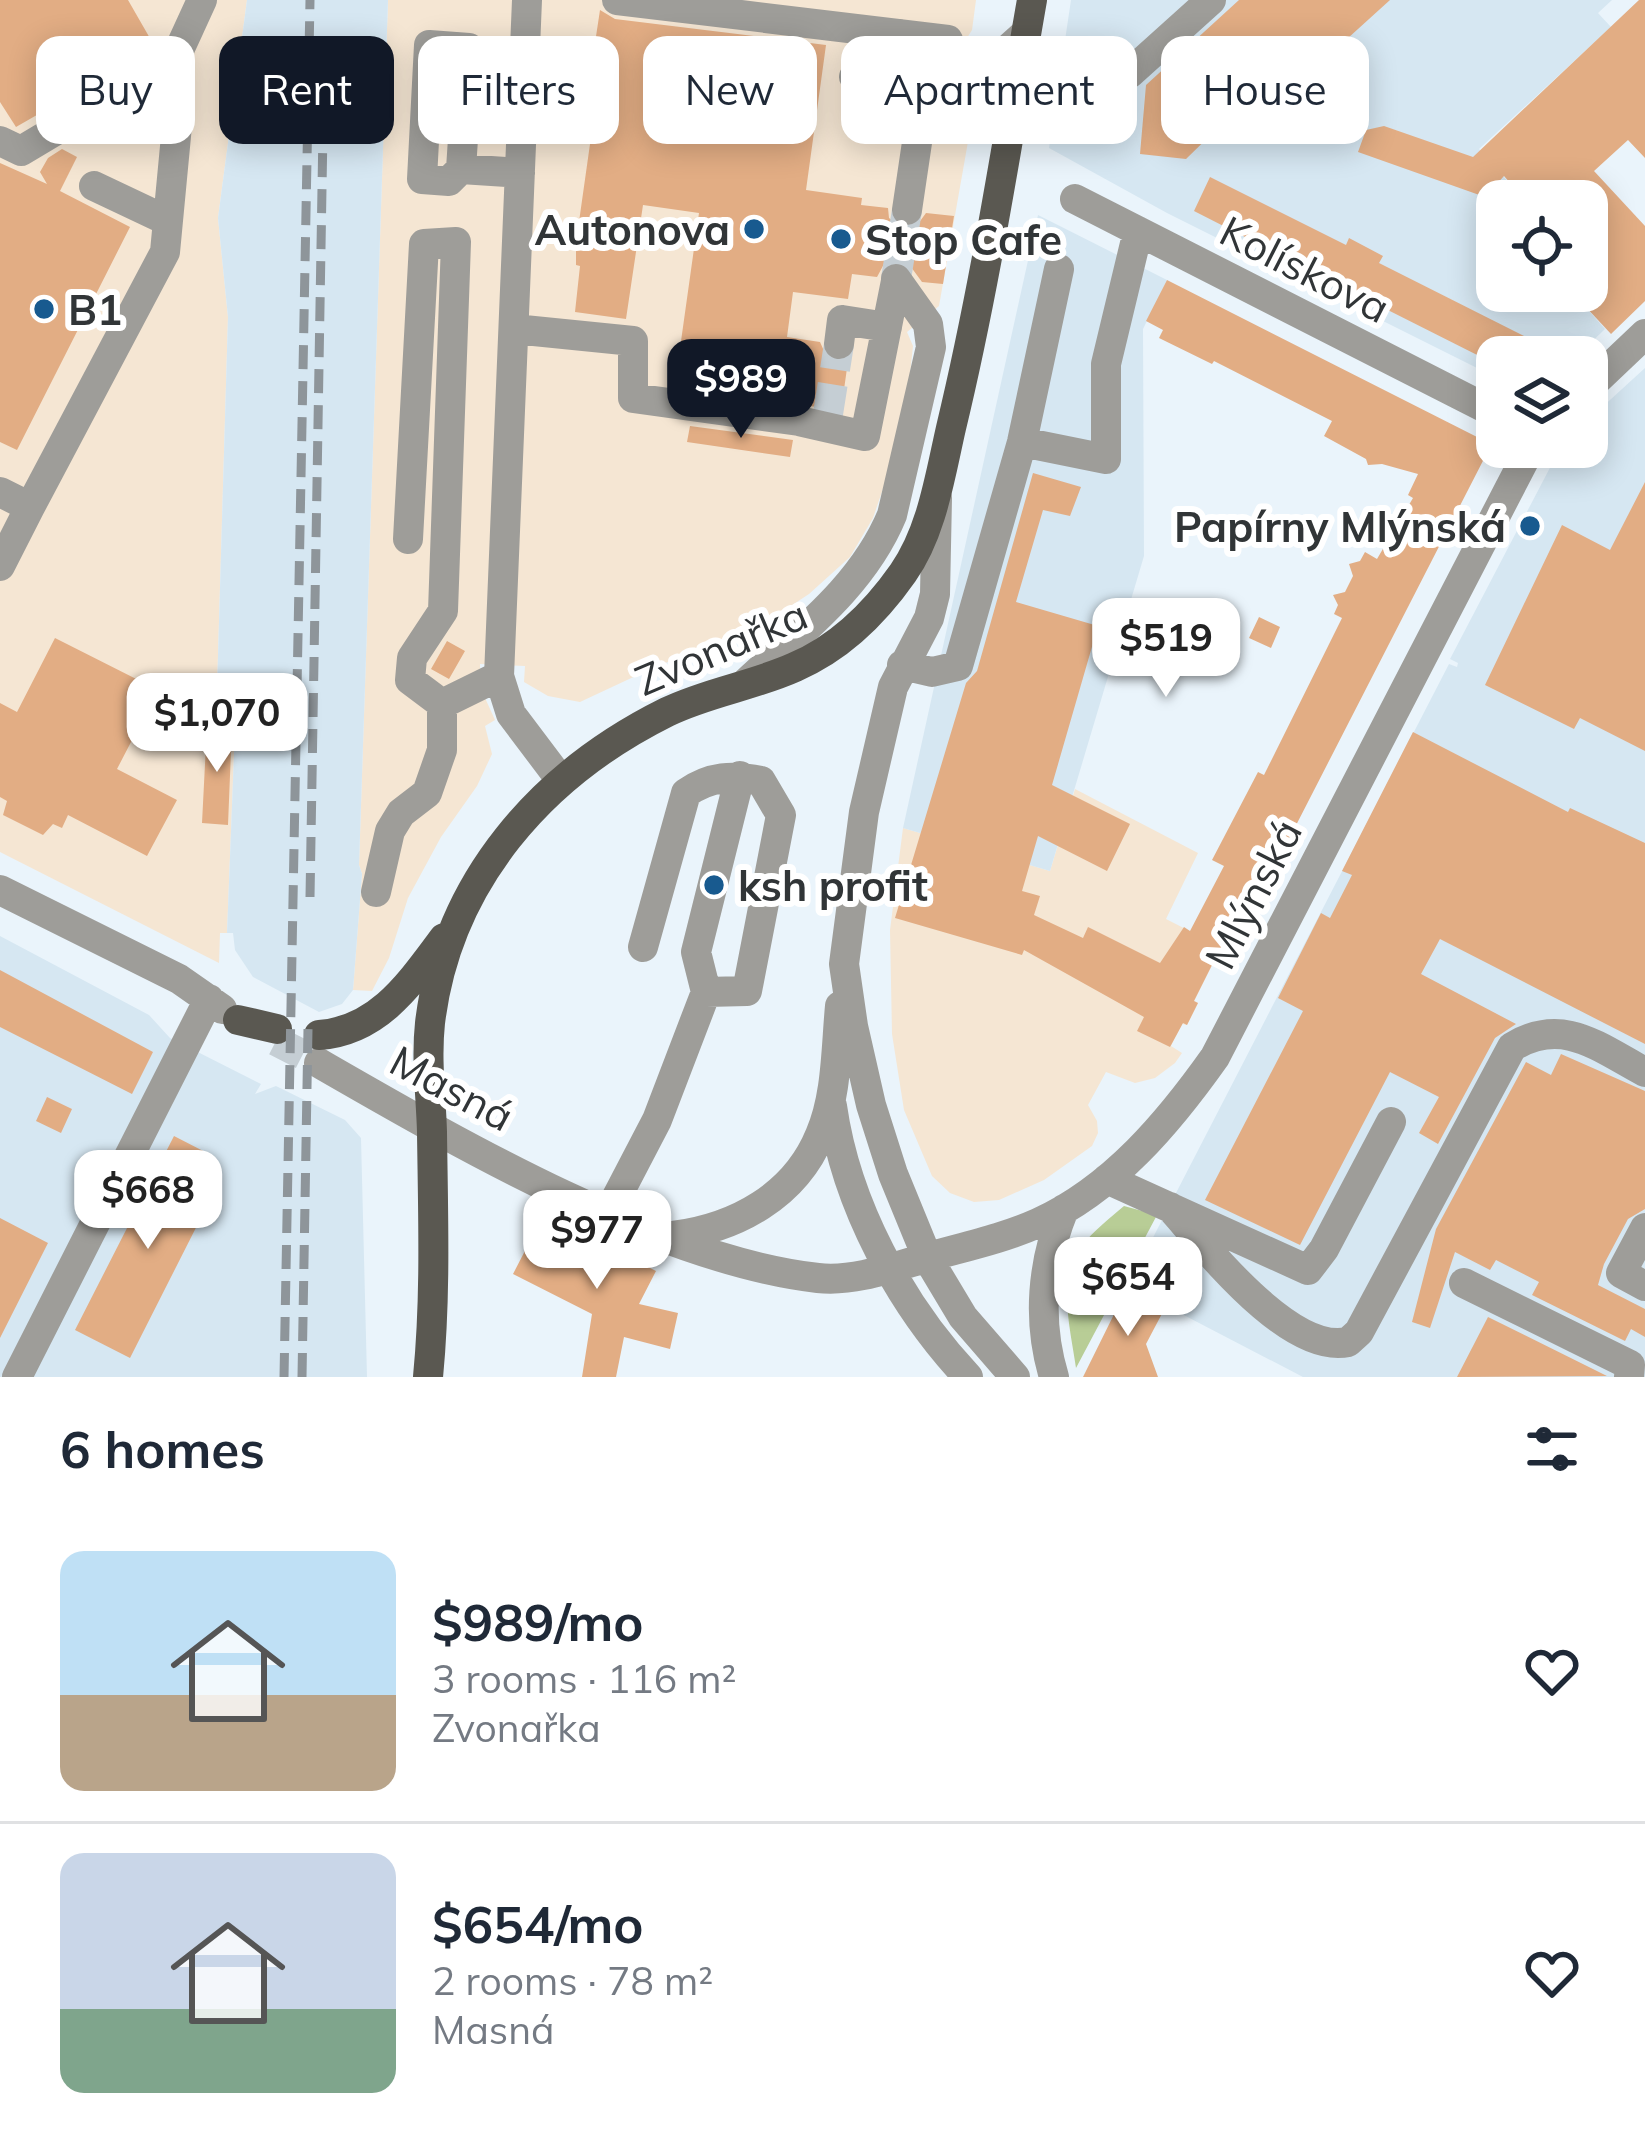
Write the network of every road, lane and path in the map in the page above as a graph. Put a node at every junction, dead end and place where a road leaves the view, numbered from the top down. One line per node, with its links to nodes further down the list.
1 (202, 0): 8 (street)
2 (526, 0): 15 (street)
3 (617, 0): 7 (street)
4 (1032, 0): 6 (main road, Zvonařka)
5 (1210, 0): 10 (street)
6 (1026, 33): 18 (street); 30 (main road, Zvonařka)
7 (900, 34): 9 (street)
8 (186, 36)
9 (916, 36)
10 (1137, 67)
11 (0, 141): 12 (street)
12 (36, 143)
13 (175, 144): 19 (street)
14 (461, 170): 15 (street)
15 (520, 173): 23 (street)
16 (94, 186): 19 (street)
17 (1075, 199): 20 (street, Kolískova)
18 (907, 210)
19 (168, 221): 32 (street)
20 (1138, 231): 27 (street, Kolískova); 28 (street)
21 (1059, 269): 28 (street)
22 (887, 327): 23 (street); 25 (street); 37 (street)
23 (514, 329): 36 (street)
24 (1645, 334): 26 (street)
25 (838, 344)
26 (1608, 369)
27 (1476, 403)
28 (1022, 442): 35 (street)
29 (1520, 468): 55 (street, Mlýnská)
30 (937, 487): 35 (street, Zvonařka); 37 (main road, Zvonařka)
31 (0, 492): 32 (street)
32 (30, 507): 34 (street)
33 (408, 539): 38 (street)
34 (0, 566)
35 (899, 672): 45 (street, Zvonařka)
36 (499, 676): 38 (street); 40 (street)
37 (747, 682): 40 (main road, Zvonařka)
38 (442, 704): 42 (street)
39 (740, 776): 44 (street); 46 (street); 46 (street)
40 (560, 779): 43 (main road, Zvonařka)
41 (0, 890): 47 (street)
42 (376, 892)
43 (459, 919): 50 (main road); 54 (main road, Zvonařka)
44 (643, 947)
45 (844, 964): 52 (street); 61 (street, Zvonařka)
46 (706, 992): 58 (street)
47 (209, 999): 48 (street); 65 (street)
48 (238, 1021): 49 (main road)
49 (276, 1035)
50 (319, 1049): 54 (street, Masná)
51 (1645, 1072): 56 (street)
52 (832, 1088): 60 (street); 62 (street)
53 (1391, 1122): 56 (street)
54 (432, 1125): 58 (street, Masná); 66 (main road, Zvonařka)
55 (1107, 1178): 56 (street); 57 (street, Mlýnská)
56 (1170, 1207)
57 (1064, 1209): 61 (street, Mlýnská); 69 (street)
58 (608, 1214): 60 (street, Masná)
59 (1645, 1228): 64 (street)
60 (666, 1236): 62 (street, Masná)
61 (927, 1258): 62 (street, Masná); 68 (street)
62 (888, 1269): 67 (street)
63 (1464, 1283): 70 (street)
64 (1645, 1286)
65 (17, 1377)
66 (428, 1377)
67 (968, 1377)
68 (1016, 1377)
69 (1054, 1377)
70 (1629, 1377)

